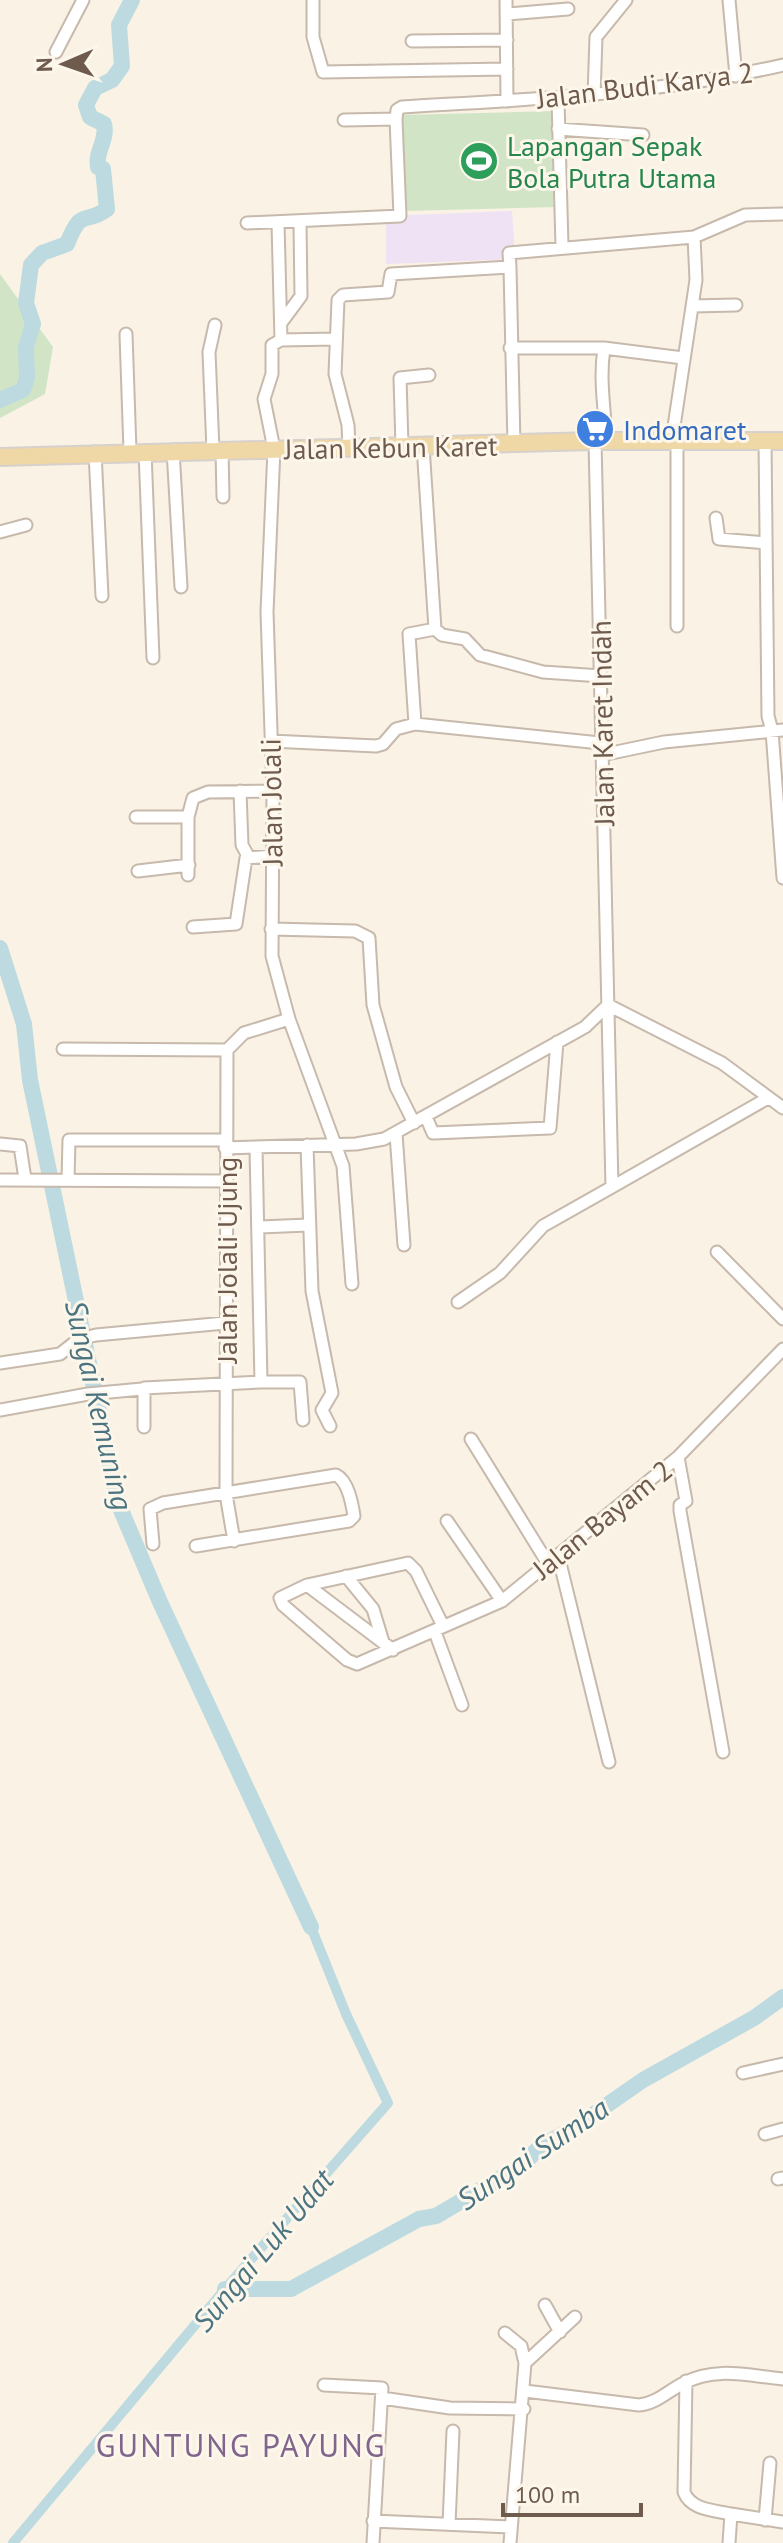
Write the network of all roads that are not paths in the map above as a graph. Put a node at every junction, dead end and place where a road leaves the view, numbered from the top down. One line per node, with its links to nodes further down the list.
1 (83, 0): 10 (street)
2 (313, 0): 12 (street)
3 (506, 0): 7 (street)
4 (626, 0): 14 (street)
5 (729, 0): 13 (street)
6 (568, 9): 7 (street)
7 (507, 14): 8 (street)
8 (507, 40): 9 (street); 12 (street)
9 (412, 41)
10 (56, 52)
11 (783, 65): 13 (street, Jalan Budi Karya 2)
12 (507, 69): 16 (street)
13 (736, 76): 14 (street, Jalan Budi Karya 2)
14 (594, 96): 15 (street, Jalan Budi Karya 2)
15 (558, 100): 16 (street, Jalan Budi Karya 2); 19 (street)
16 (507, 101): 17 (street, Jalan Budi Karya 2)
17 (396, 119): 18 (street); 24 (street)
18 (344, 120)
19 (558, 129): 20 (street); 26 (street)
20 (643, 135)
21 (783, 214): 25 (street)
22 (247, 223): 23 (street)
23 (278, 223): 24 (street); 30 (street)
24 (300, 223): 30 (street)
25 (694, 237): 26 (street); 29 (street)
26 (562, 246): 27 (street)
27 (510, 267): 33 (street); 35 (street)
28 (736, 305): 29 (street)
29 (692, 306): 37 (street)
30 (281, 323): 34 (street)
31 (215, 325): 49 (street)
32 (126, 334): 50 (street)
33 (336, 339): 34 (street); 46 (street)
34 (281, 340): 47 (street, Jalan Jolali)
35 (510, 348): 36 (street); 43 (street)
36 (604, 348): 37 (street); 39 (street, Jalan Karet Indah)
37 (683, 358): 42 (street)
38 (429, 375): 44 (street)
39 (600, 441): 42 (main road, Jalan Kebun Karet); 43 (main road, Jalan Kebun Karet); 63 (street, Jalan Karet Indah)
40 (765, 441): 41 (main road, Jalan Kebun Karet); 42 (main road, Jalan Kebun Karet); 57 (street)
41 (783, 441)
42 (677, 442): 60 (street)
43 (514, 445): 45 (main road, Jalan Kebun Karet)
44 (402, 446): 45 (main road, Jalan Kebun Karet); 46 (main road, Jalan Kebun Karet)
45 (423, 446): 61 (street)
46 (349, 447): 47 (main road, Jalan Kebun Karet)
47 (274, 449): 49 (main road, Jalan Kebun Karet); 66 (street, Jalan Jolali)
48 (173, 450): 49 (main road, Jalan Kebun Karet); 50 (main road, Jalan Kebun Karet); 58 (street)
49 (218, 450): 53 (street)
50 (138, 451): 51 (main road, Jalan Kebun Karet); 62 (street)
51 (95, 452): 52 (main road, Jalan Kebun Karet); 59 (street)
52 (0, 457)
53 (223, 497)
54 (716, 518): 57 (street)
55 (26, 525): 56 (street)
56 (0, 532)
57 (766, 543): 65 (street)
58 (181, 587)
59 (102, 596)
60 (677, 626)
61 (435, 629): 63 (street); 64 (street)
62 (153, 658)
63 (601, 676): 67 (street, Jalan Karet Indah)
64 (415, 724): 66 (street); 67 (street)
65 (778, 731): 67 (street); 75 (street)
66 (271, 741): 69 (street, Jalan Jolali)
67 (601, 749): 78 (street, Jalan Karet Indah)
68 (240, 791): 69 (street); 71 (street); 72 (street)
69 (273, 791): 73 (street, Jalan Jolali)
70 (136, 817): 71 (street)
71 (188, 817): 74 (street)
72 (248, 856): 73 (street); 76 (street)
73 (273, 856): 77 (street, Jalan Jolali)
74 (138, 871)
75 (783, 878)
76 (193, 927)
77 (271, 929): 79 (street, Jalan Jolali); 86 (street)
78 (608, 1005): 80 (street); 83 (street); 97 (street, Jalan Karet Indah)
79 (289, 1019): 82 (street); 88 (street, Jalan Jolali)
80 (557, 1042): 85 (street); 85 (street)
81 (63, 1049): 82 (street)
82 (227, 1050): 90 (street, Jalan Jolali Ujung)
83 (768, 1098): 84 (street); 97 (street)
84 (783, 1108)
85 (426, 1117): 86 (street)
86 (414, 1123): 87 (street)
87 (396, 1134): 88 (street); 100 (street)
88 (336, 1143): 91 (street); 102 (street, Jalan Jolali)
89 (0, 1144): 93 (street)
90 (225, 1144): 92 (street); 94 (street); 96 (street, Jalan Jolali Ujung)
91 (307, 1145): 92 (street); 98 (street)
92 (256, 1148): 99 (street)
93 (25, 1179): 94 (street); 95 (street)
94 (64, 1179): 96 (street)
95 (0, 1180)
96 (226, 1181): 105 (street, Jalan Jolali Ujung)
97 (612, 1187): 103 (street)
98 (308, 1225): 99 (street); 113 (street)
99 (260, 1227): 108 (street)
100 (404, 1245)
101 (717, 1252): 104 (street)
102 (352, 1284)
103 (458, 1302)
104 (783, 1319)
105 (225, 1323): 107 (street); 109 (street, Jalan Jolali Ujung)
106 (783, 1349): 116 (street, Jalan Bayam 2)
107 (0, 1363)
108 (261, 1382): 109 (street); 112 (street)
109 (226, 1385): 110 (street); 117 (street, Jalan Jolali Ujung)
110 (142, 1389): 111 (street); 114 (street)
111 (0, 1410)
112 (303, 1420)
113 (330, 1426)
114 (144, 1427)
115 (471, 1439): 122 (street)
116 (678, 1457): 122 (street, Jalan Bayam 2); 129 (street)
117 (226, 1494): 119 (street, Jalan Jolali Ujung); 119 (street); 120 (street)
118 (447, 1521): 125 (street)
119 (234, 1541): 121 (street)
120 (153, 1544)
121 (196, 1546)
122 (553, 1559): 125 (street, Jalan Bayam 2); 130 (street)
123 (346, 1576): 124 (street); 126 (street); 127 (street)
124 (307, 1585): 127 (street); 127 (street, Jalan Bayam 2)
125 (502, 1601): 126 (street, Jalan Bayam 2)
126 (439, 1629): 127 (street, Jalan Bayam 2); 128 (street)
127 (388, 1646)
128 (462, 1705)
129 (723, 1752)
130 (609, 1762)
131 (783, 2064): 132 (street)
132 (743, 2073)
133 (783, 2129): 134 (street)
134 (765, 2134)
135 (545, 2305): 137 (street)
136 (575, 2317): 137 (street)
137 (560, 2332): 139 (street)
138 (505, 2333): 139 (street)
139 (525, 2363): 143 (street)
140 (783, 2379): 141 (street)
141 (686, 2381): 143 (street); 148 (street)
142 (324, 2385): 144 (street)
143 (525, 2391): 145 (street)
144 (382, 2398): 145 (street); 150 (street)
145 (524, 2409): 153 (street)
146 (453, 2431): 152 (street)
147 (770, 2463): 149 (street)
148 (731, 2514): 149 (street); 156 (street)
149 (765, 2520): 151 (street)
150 (373, 2521): 152 (street); 154 (street)
151 (783, 2522)
152 (449, 2524): 153 (street)
153 (511, 2527): 155 (street)
154 (373, 2543)
155 (510, 2543)
156 (729, 2543)

